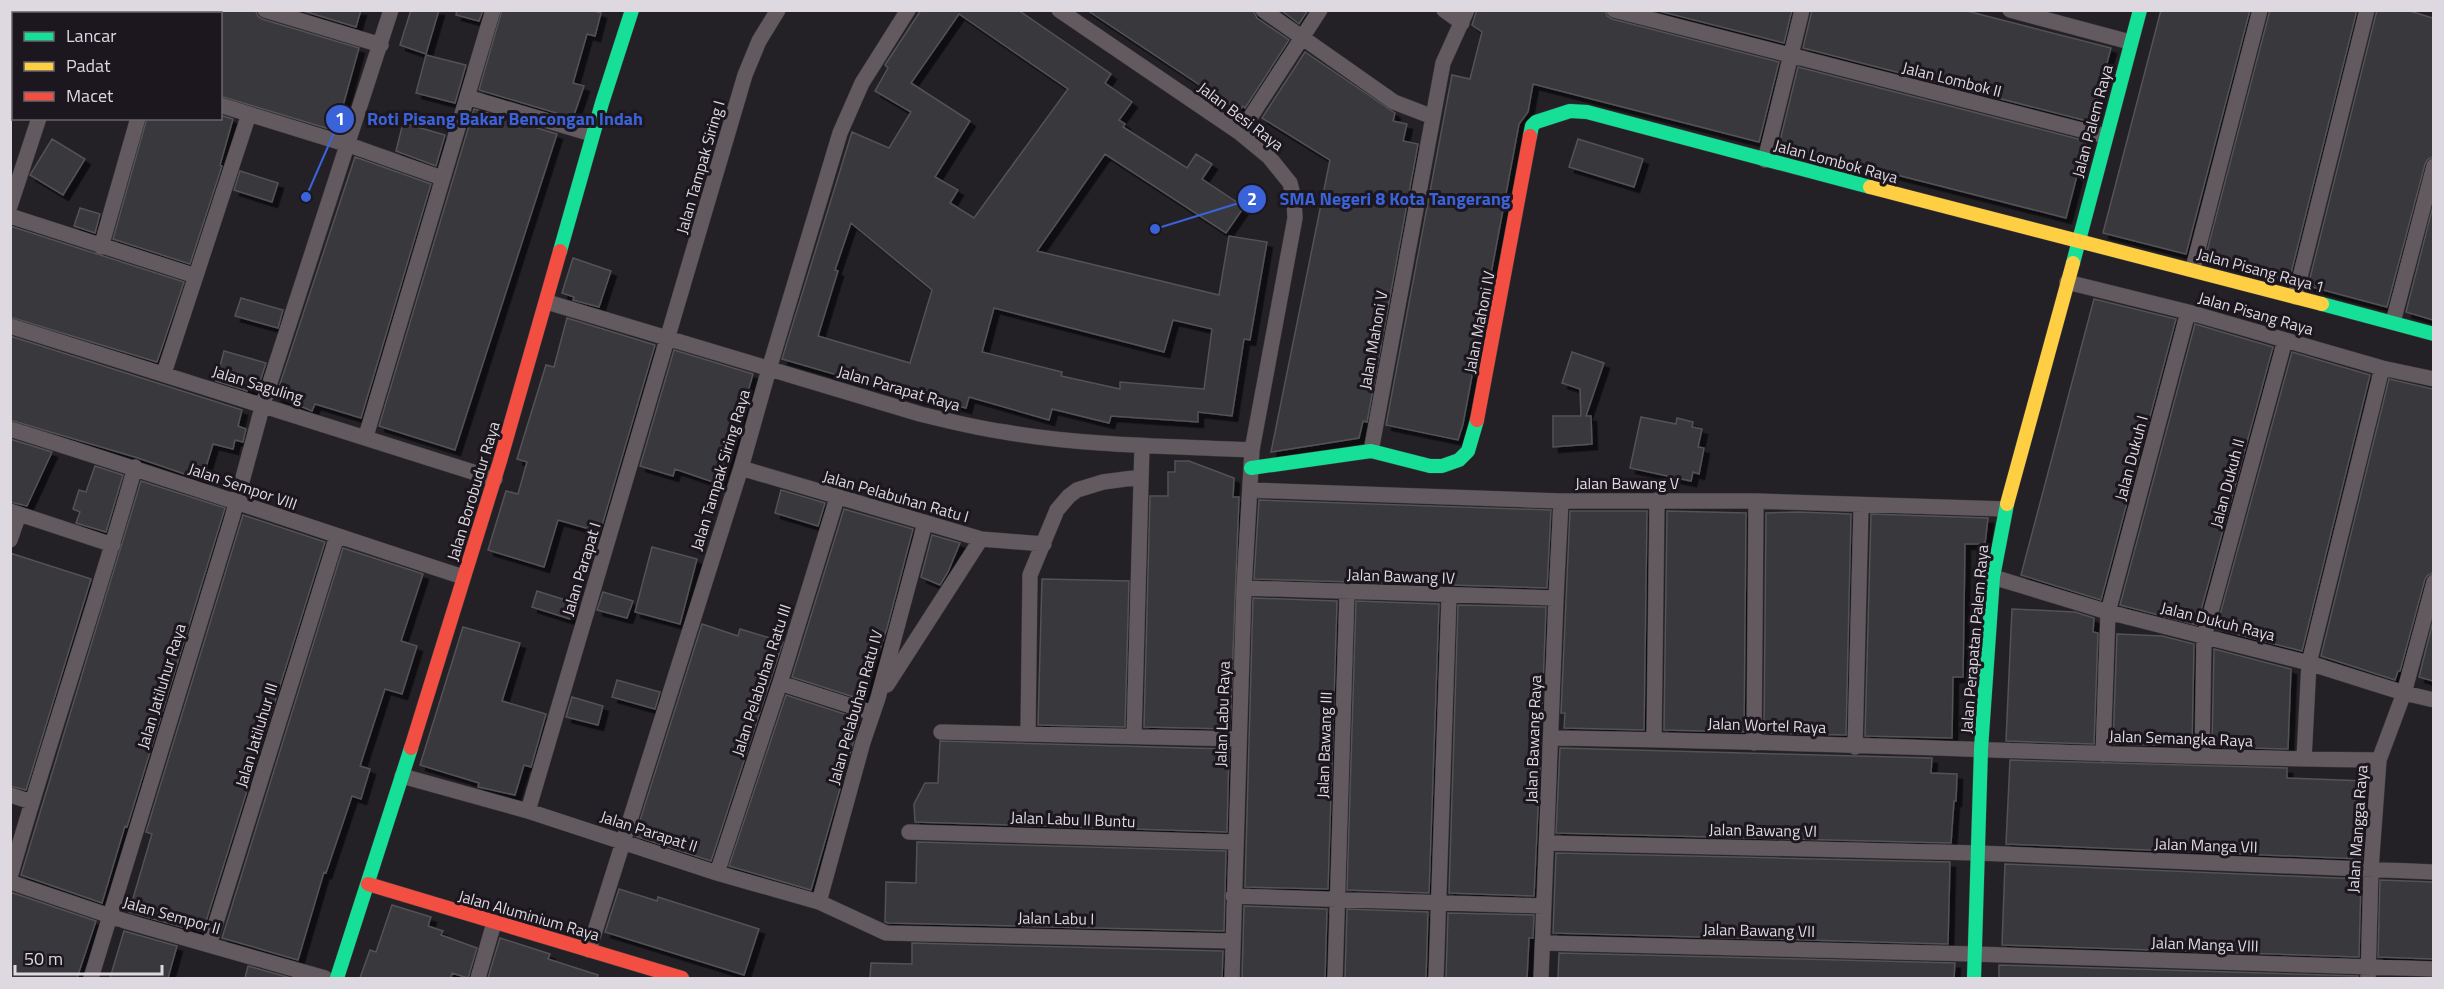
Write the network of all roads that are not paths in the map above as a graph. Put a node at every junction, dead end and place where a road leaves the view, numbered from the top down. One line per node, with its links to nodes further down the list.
1 (265, 10): 20 (street)
2 (391, 10): 20 (street, Jalan Jatiluhur Raya)
3 (493, 10): 22 (street)
4 (632, 10): 30 (street, Jalan Borobudur Raya)
5 (778, 10): 49 (street, Jalan Tampak Siring I)
6 (908, 10): 52 (street, Jalan Tampak Siring Raya)
7 (1059, 10): 29 (street, Jalan Besi Raya)
8 (1263, 10): 18 (street)
9 (1320, 10): 18 (street)
10 (1444, 10): 17 (street)
11 (1614, 10): 21 (street, Jalan Lombok II)
12 (1803, 10): 21 (street)
13 (2140, 10): 19 (street, Jalan Palem Raya)
14 (2260, 10): 40 (street)
15 (2367, 10): 43 (street)
16 (2012, 11): 19 (street)
17 (1465, 16): 26 (street, Jalan Mahoni V)
18 (1301, 38): 26 (street); 29 (street)
19 (2130, 42): 31 (street, Jalan Palem Raya)
20 (381, 45): 32 (street, Jalan Jatiluhur Raya)
21 (1791, 57): 31 (street, Jalan Lombok II); 33 (street)
22 (467, 97): 30 (street); 35 (street)
23 (222, 106): 24 (street)
24 (249, 114): 32 (street); 41 (street)
25 (1561, 114): 33 (street, Jalan Lombok Raya); 60 (street, Jalan Mahoni IV)
26 (1433, 117): 60 (street, Jalan Mahoni V)
27 (38, 120): 36 (street)
28 (137, 120): 39 (street)
29 (1240, 133): 59 (street, Jalan Besi Raya)
30 (592, 134): 44 (street, Jalan Borobudur Raya)
31 (2105, 136): 38 (street, Jalan Palem Raya)
32 (349, 145): 35 (street); 55 (street, Jalan Jatiluhur Raya)
33 (1765, 160): 38 (street, Jalan Lombok Raya)
34 (2433, 166): 46 (street)
35 (442, 178): 57 (street)
36 (10, 206)
37 (10, 216): 39 (street)
38 (2078, 241): 40 (street, Jalan Pisang Raya 1); 42 (street, Jalan Perapatan Palem Raya)
39 (101, 247): 41 (street)
40 (2193, 268): 43 (street, Jalan Pisang Raya 1)
41 (195, 276): 53 (street)
42 (2068, 280): 45 (street, Jalan Pisang Raya); 73 (street, Jalan Perapatan Palem Raya)
43 (2295, 297): 46 (street, Jalan Pisang Raya 1)
44 (547, 302): 49 (street, Jalan Parapat Raya); 65 (street, Jalan Borobudur Raya)
45 (2188, 312): 50 (street, Jalan Pisang Raya); 88 (street, Jalan Dukuh I)
46 (2392, 322): 48 (street, Jalan Pisang Raya 1)
47 (10, 326): 53 (street, Jalan Saguling)
48 (2433, 334)
49 (669, 338): 52 (street, Jalan Parapat Raya); 112 (street, Jalan Parapat I)
50 (2285, 340): 51 (street, Jalan Pisang Raya); 89 (street, Jalan Dukuh II)
51 (2382, 368): 54 (street, Jalan Pisang Raya); 90 (street)
52 (769, 369): 58 (street, Jalan Parapat Raya); 62 (street, Jalan Tampak Siring Raya)
53 (164, 373): 55 (street, Jalan Saguling)
54 (2433, 379)
55 (263, 404): 57 (street, Jalan Saguling); 71 (street, Jalan Jatiluhur Raya)
56 (10, 429): 61 (street, Jalan Sempor VIII)
57 (366, 436): 65 (street, Jalan Saguling)
58 (1142, 446): 59 (street, Jalan Parapat Raya); 64 (street)
59 (1252, 450): 63 (street, Jalan Labu Raya)
60 (1371, 451): 63 (street)
61 (135, 467): 71 (street, Jalan Sempor VIII); 80 (street)
62 (741, 468): 67 (street, Jalan Pelabuhan Ratu I); 114 (street, Jalan Tampak Siring Raya)
63 (1251, 468): 66 (street, Jalan Labu Raya)
64 (1141, 477): 79 (street); 98 (street)
65 (495, 479): 81 (street, Jalan Borobudur Raya)
66 (1250, 490): 69 (street, Jalan Bawang V); 84 (street, Jalan Labu Raya)
67 (837, 498): 75 (street, Jalan Pelabuhan Ratu I); 91 (street, Jalan Pelabuhan Ratu III)
68 (1657, 500): 69 (street, Jalan Bawang V); 70 (street, Jalan Bawang V); 101 (street)
69 (1561, 501): 87 (street, Jalan Bawang Raya)
70 (1756, 501): 72 (street, Jalan Bawang V); 102 (street)
71 (236, 503): 76 (street, Jalan Sempor VIII); 129 (street, Jalan Jatiluhur Raya)
72 (1861, 506): 73 (street, Jalan Bawang V); 103 (street)
73 (2005, 509): 82 (street, Jalan Perapatan Palem Raya)
74 (15, 513): 78 (street); 80 (street)
75 (926, 523): 77 (street, Jalan Pelabuhan Ratu I); 93 (street, Jalan Pelabuhan Ratu IV)
76 (337, 536): 81 (street, Jalan Sempor VIII); 134 (street, Jalan Jatiluhur III)
77 (981, 539): 79 (street, Jalan Pelabuhan Ratu I); 93 (street)
78 (10, 540)
79 (1044, 543): 97 (street)
80 (113, 545): 111 (street)
81 (464, 577): 109 (street, Jalan Borobudur Raya)
82 (1993, 577): 88 (street, Jalan Dukuh Raya); 104 (street, Jalan Perapatan Palem Raya)
83 (2433, 583): 92 (street, Jalan Mangga Raya)
84 (1244, 588): 85 (street, Jalan Bawang IV); 100 (street, Jalan Labu Raya)
85 (1347, 592): 86 (street, Jalan Bawang IV); 125 (street, Jalan Bawang III)
86 (1449, 596): 87 (street, Jalan Bawang IV); 126 (street)
87 (1556, 598): 99 (street, Jalan Bawang Raya)
88 (2108, 612): 89 (street, Jalan Dukuh Raya); 105 (street, Jalan Dukuh I)
89 (2204, 637): 90 (street, Jalan Dukuh Raya); 106 (street, Jalan Dukuh II)
90 (2309, 663): 92 (street, Jalan Dukuh Raya); 107 (street)
91 (780, 683): 95 (street); 120 (street, Jalan Pelabuhan Ratu III)
92 (2404, 693): 94 (street, Jalan Dukuh Raya); 108 (street, Jalan Mangga Raya)
93 (878, 698): 95 (street, Jalan Pelabuhan Ratu IV)
94 (2433, 700)
95 (873, 713): 127 (street, Jalan Pelabuhan Ratu IV)
96 (941, 732): 97 (street)
97 (1028, 734): 98 (street)
98 (1134, 736): 100 (street)
99 (1552, 738): 101 (street, Jalan Wortel Raya); 116 (street, Jalan Bawang Raya)
100 (1239, 739): 115 (street, Jalan Labu Raya)
101 (1654, 739): 102 (street, Jalan Wortel Raya)
102 (1754, 743): 103 (street, Jalan Wortel Raya)
103 (1855, 747): 104 (street, Jalan Wortel Raya)
104 (1981, 749): 105 (street, Jalan Semangka Raya); 117 (street, Jalan Perapatan Palem Raya)
105 (2103, 754): 106 (street, Jalan Semangka Raya)
106 (2202, 756): 107 (street, Jalan Semangka Raya)
107 (2304, 759): 108 (street, Jalan Semangka Raya)
108 (2379, 760): 118 (street, Jalan Mangga Raya)
109 (402, 776): 112 (street, Jalan Parapat II); 123 (street, Jalan Borobudur Raya)
110 (10, 795): 111 (street)
111 (32, 802): 121 (street)
112 (528, 811): 114 (street, Jalan Parapat II)
113 (909, 832): 115 (street, Jalan Labu II Buntu)
114 (623, 841): 120 (street, Jalan Parapat II); 135 (street, Jalan Tampak Siring Raya)
115 (1235, 842): 124 (street, Jalan Labu Raya)
116 (1547, 843): 117 (street, Jalan Bawang VI); 128 (street, Jalan Bawang Raya)
117 (1978, 853): 118 (street, Jalan Manga VII); 136 (street, Jalan Perapatan Palem Raya)
118 (2371, 869): 119 (street, Jalan Manga VII); 138 (street, Jalan Mangga Raya)
119 (2433, 872)
120 (717, 873): 127 (street, Jalan Parapat II)
121 (10, 877)
122 (10, 882): 129 (street, Jalan Sempor II)
123 (368, 884): 130 (street, Jalan Aluminium Raya); 141 (street, Jalan Borobudur Raya)
124 (1233, 896): 125 (street); 132 (street, Jalan Labu Raya)
125 (1338, 899): 126 (street); 145 (street, Jalan Bawang III)
126 (1439, 901): 128 (street); 146 (street)
127 (819, 902): 131 (street, Jalan Parapat II)
128 (1545, 906): 133 (street, Jalan Bawang Raya)
129 (110, 915): 134 (street, Jalan Sempor II); 139 (street, Jalan Jatiluhur Raya)
130 (494, 923): 135 (street, Jalan Aluminium Raya); 142 (street)
131 (882, 930): 132 (street, Jalan Labu I)
132 (1232, 941): 144 (street, Jalan Labu Raya)
133 (1544, 943): 136 (street, Jalan Bawang VII); 147 (street, Jalan Bawang Raya)
134 (209, 945): 140 (street, Jalan Sempor II)
135 (589, 950): 143 (street, Jalan Aluminium Raya)
136 (1974, 954): 138 (street, Jalan Manga VIII); 148 (street, Jalan Perapatan Palem Raya)
137 (2433, 969): 138 (street, Jalan Manga VIII)
138 (2368, 973)
139 (91, 978)
140 (325, 978)
141 (337, 978)
142 (478, 978)
143 (682, 978)
144 (1232, 978)
145 (1335, 978)
146 (1436, 978)
147 (1541, 978)
148 (1974, 978)

